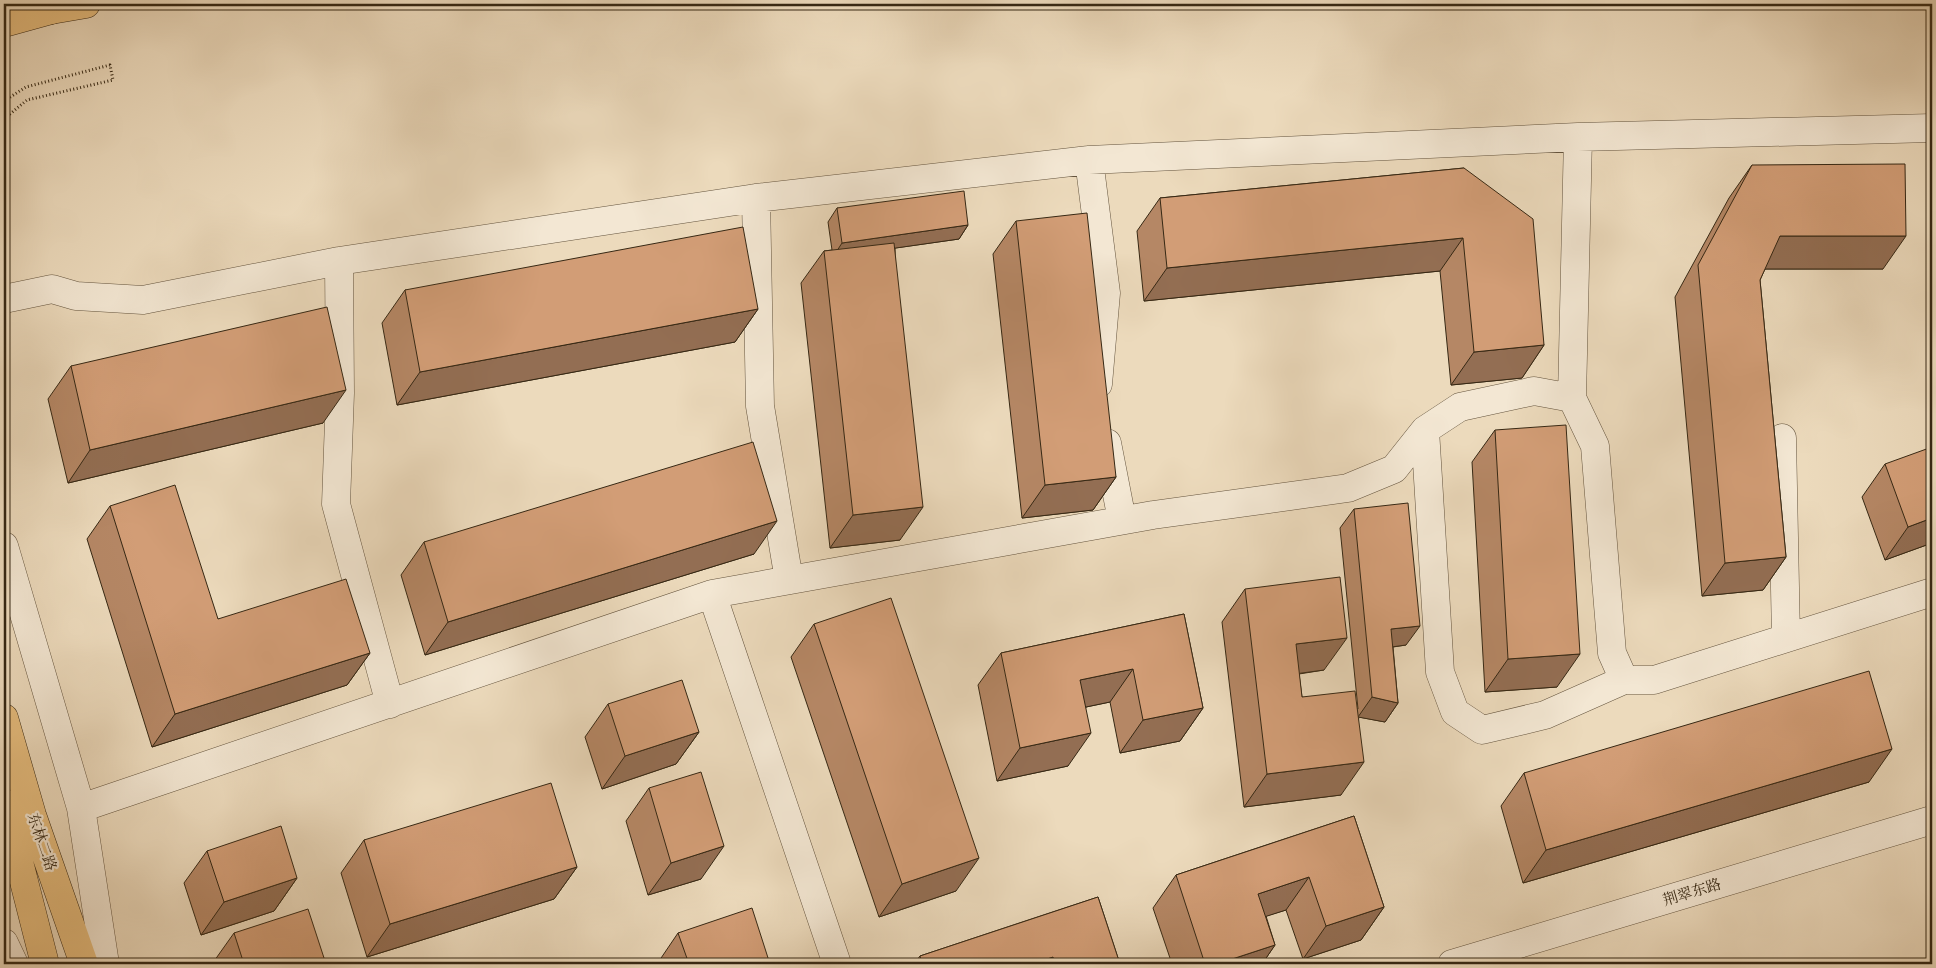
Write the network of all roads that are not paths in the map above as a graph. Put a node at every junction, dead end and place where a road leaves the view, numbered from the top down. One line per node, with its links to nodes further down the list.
1 (86, 4): 2 (main road)
2 (58, 7): 3 (main road)
3 (4, 23)
4 (1932, 128): 5 (street)
5 (1578, 137): 6 (street); 10 (street)
6 (1089, 160): 7 (street); 13 (street)
7 (756, 198): 8 (street); 15 (street)
8 (339, 261): 9 (street); 20 (street)
9 (4, 299)
10 (1572, 398): 11 (street); 19 (street)
11 (1425, 430): 13 (street); 19 (street)
12 (1782, 438): 18 (street)
13 (1122, 520): 15 (street)
14 (4, 546): 23 (street)
15 (789, 580): 17 (street)
16 (1932, 592): 18 (street)
17 (712, 594): 20 (street); 30 (street)
18 (1786, 638): 19 (street)
19 (1624, 680)
20 (390, 704): 23 (street)
21 (4, 718): 28 (main road, 东林二路)
22 (4, 803): 27 (main road, 东林二路)
23 (81, 808): 29 (street)
24 (1932, 820): 31 (street, 荆翠东路)
25 (4, 943): 26 (street)
26 (14, 964)
27 (46, 964)
28 (84, 964)
29 (105, 964)
30 (837, 964)
31 (1452, 964)

